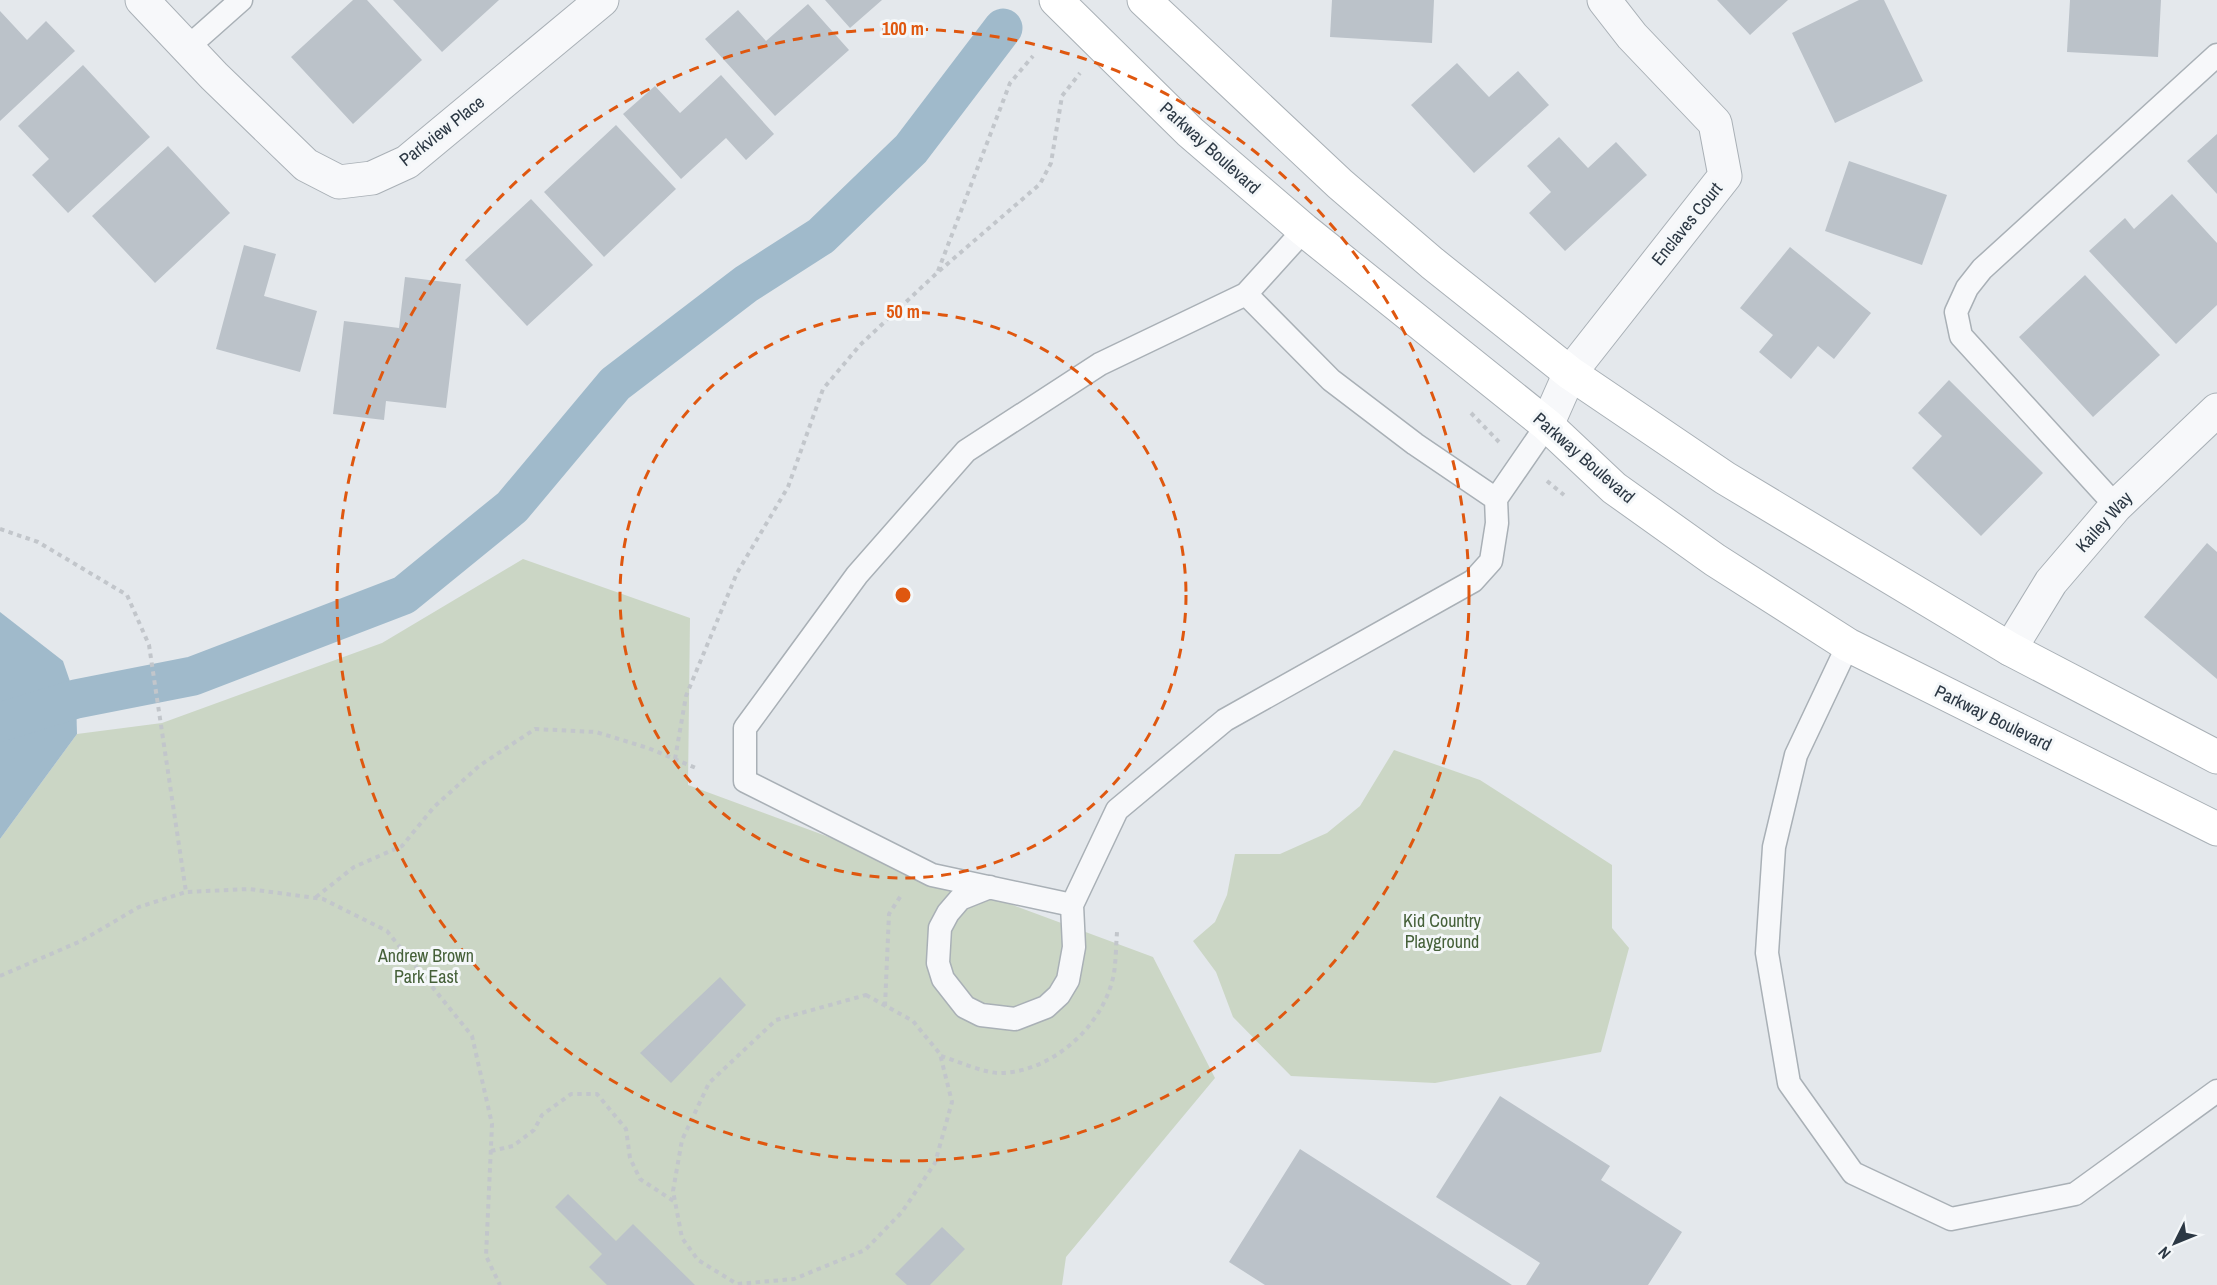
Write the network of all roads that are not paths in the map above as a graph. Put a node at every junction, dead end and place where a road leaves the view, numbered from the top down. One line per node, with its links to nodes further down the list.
1 (142, 0): 7 (street, Parkview Place)
2 (241, 0): 7 (lane)
3 (602, 0): 7 (street, Parkview Place)
4 (1056, 0): 9 (street, Parkway Boulevard)
5 (1144, 0): 11 (street)
6 (1604, 0): 11 (street, Enclaves Court)
7 (188, 47)
8 (2217, 55): 15 (lane)
9 (1304, 230): 10 (lane); 13 (street, Parkway Boulevard)
10 (1246, 294): 14 (lane); 20 (lane)
11 (1570, 373): 13 (street, Enclaves Court); 17 (street)
12 (2217, 410): 15 (street, Kailey Way)
13 (1547, 425): 14 (lane); 16 (street, Parkway Boulevard)
14 (1496, 499): 21 (lane)
15 (2116, 506): 17 (street, Kailey Way)
16 (1848, 645): 19 (street, Parkway Boulevard); 22 (lane)
17 (2010, 649): 18 (street)
18 (2217, 757)
19 (2217, 829)
20 (990, 887): 21 (lane); 21 (lane)
21 (1072, 905)
22 (2217, 1091)

